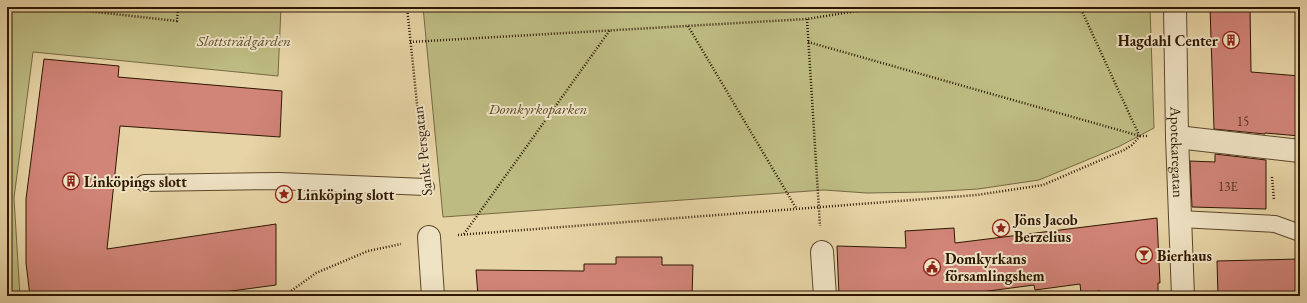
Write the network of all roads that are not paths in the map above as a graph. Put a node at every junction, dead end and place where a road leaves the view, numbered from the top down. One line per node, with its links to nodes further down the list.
1 (1175, 7): 2 (street, Apotekaregatan)
2 (1177, 138): 3 (street); 6 (street, Apotekaregatan)
3 (1300, 151)
4 (144, 183): 5 (lane)
5 (426, 187)
6 (1180, 219): 7 (lane); 12 (street, Apotekaregatan)
7 (1300, 233)
8 (429, 237): 10 (street)
9 (822, 252): 11 (street)
10 (434, 296)
11 (825, 296)
12 (1183, 296)

